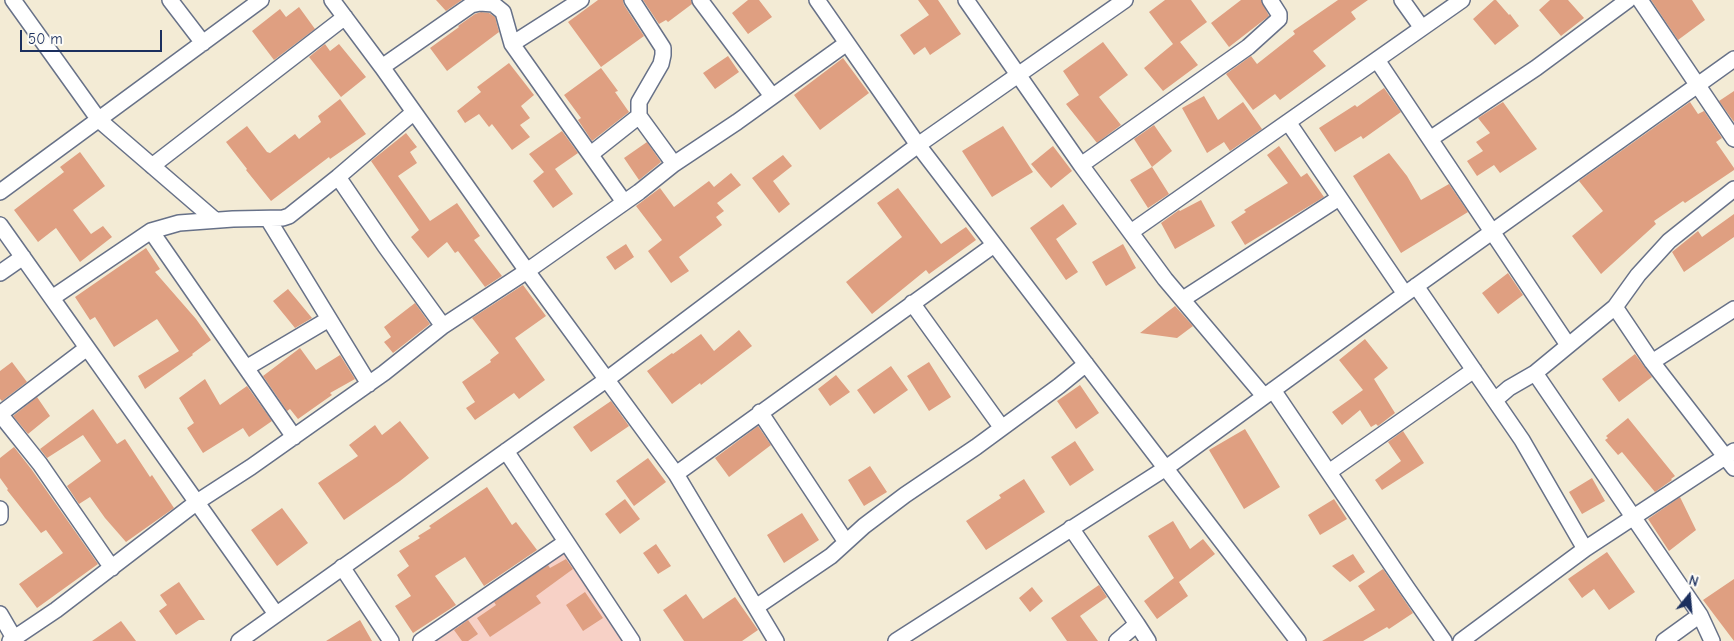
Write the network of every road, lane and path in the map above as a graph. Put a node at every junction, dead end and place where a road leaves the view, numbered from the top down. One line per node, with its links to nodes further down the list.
1 (13, 0): 30 (street)
2 (170, 0): 19 (street)
3 (261, 0): 19 (street)
4 (332, 0): 17 (street)
5 (580, 0): 21 (street)
6 (632, 0): 29 (street)
7 (700, 0): 27 (street)
8 (817, 0): 20 (street)
9 (966, 0): 25 (street)
10 (1125, 0): 25 (street)
11 (1270, 0): 37 (street)
12 (1402, 0): 18 (street)
13 (1462, 0): 18 (street)
14 (1628, 0): 32 (street)
15 (1640, 0): 26 (street)
16 (494, 2): 21 (street); 24 (street)
17 (345, 17): 24 (street); 38 (street)
18 (1422, 28): 23 (street)
19 (203, 43): 30 (street)
20 (847, 43): 27 (street); 34 (street)
21 (512, 44): 35 (street)
22 (1734, 59): 26 (street)
23 (1377, 60): 31 (street); 32 (street)
24 (382, 67): 28 (street)
25 (1018, 75): 34 (street); 37 (street)
26 (1698, 84): 33 (street); 49 (street)
27 (772, 96): 36 (street)
28 (414, 112): 39 (street); 52 (street)
29 (639, 116): 35 (street); 36 (street)
30 (99, 120): 38 (street); 41 (street)
31 (1288, 122): 42 (street); 48 (street)
32 (1430, 139): 49 (street)
33 (1734, 139)
34 (918, 145): 50 (street); 69 (street)
35 (591, 154): 43 (street)
36 (674, 164): 43 (street)
37 (1081, 165): 48 (street)
38 (152, 166): 45 (street)
39 (338, 177): 44 (street); 61 (street)
40 (1734, 189): 58 (street)
41 (0, 192)
42 (1339, 198): 54 (street); 56 (street)
43 (624, 202): 52 (street)
44 (268, 219): 45 (street); 60 (street)
45 (215, 220): 47 (street)
46 (0, 225): 51 (street)
47 (152, 231): 55 (street); 66 (street)
48 (1131, 232): 56 (street)
49 (1492, 232): 54 (street); 62 (street)
50 (994, 245): 57 (street); 65 (street)
51 (23, 257): 53 (street); 55 (street)
52 (527, 271): 61 (street); 69 (street)
53 (0, 273)
54 (1410, 290): 67 (street); 71 (street)
55 (52, 298): 63 (street)
56 (1183, 299): 71 (street)
57 (912, 303): 73 (street); 75 (street)
58 (1614, 307): 62 (street); 64 (street)
59 (1734, 309): 64 (street)
60 (329, 320): 66 (street); 70 (street)
61 (443, 326): 70 (street)
62 (1568, 345): 68 (street)
63 (87, 348): 74 (street); 82 (street)
64 (1652, 362): 78 (street)
65 (1086, 364): 75 (street); 79 (street)
66 (246, 368): 76 (street)
67 (1474, 370): 72 (street); 80 (street)
68 (1535, 373): 72 (street); 84 (street)
69 (606, 380): 77 (street); 81 (street)
70 (369, 384): 76 (street)
71 (1268, 393): 79 (street); 80 (street)
72 (1494, 400): 89 (street)
73 (760, 412): 81 (street); 88 (street)
74 (0, 414): 91 (street)
75 (1002, 428): 88 (street)
76 (294, 437): 82 (street)
77 (506, 451): 87 (street); 90 (street)
78 (1731, 458): 84 (street)
79 (1166, 468): 86 (street); 107 (street)
80 (1329, 472): 108 (street)
81 (676, 474): 92 (street)
82 (196, 502): 91 (street); 94 (street)
83 (0, 509): 85 (street)
84 (1633, 516): 89 (street); 95 (street)
85 (0, 517)
86 (1071, 528): 96 (street); 104 (street)
87 (566, 542): 101 (street); 102 (street)
88 (846, 542): 92 (street)
89 (1585, 549): 109 (street)
90 (342, 567): 94 (street); 100 (street)
91 (112, 568): 98 (street)
92 (756, 607): 103 (street)
93 (0, 614): 98 (street)
94 (276, 614): 97 (street)
95 (1700, 615): 110 (street); 111 (street)
96 (1137, 624): 105 (street); 106 (street)
97 (261, 635): 99 (street)
98 (12, 640)
99 (239, 641)
100 (392, 641)
101 (421, 641)
102 (632, 641)
103 (776, 641)
104 (896, 641)
105 (1117, 641)
106 (1148, 641)
107 (1298, 641)
108 (1444, 641)
109 (1461, 641)
110 (1664, 641)
111 (1712, 641)

